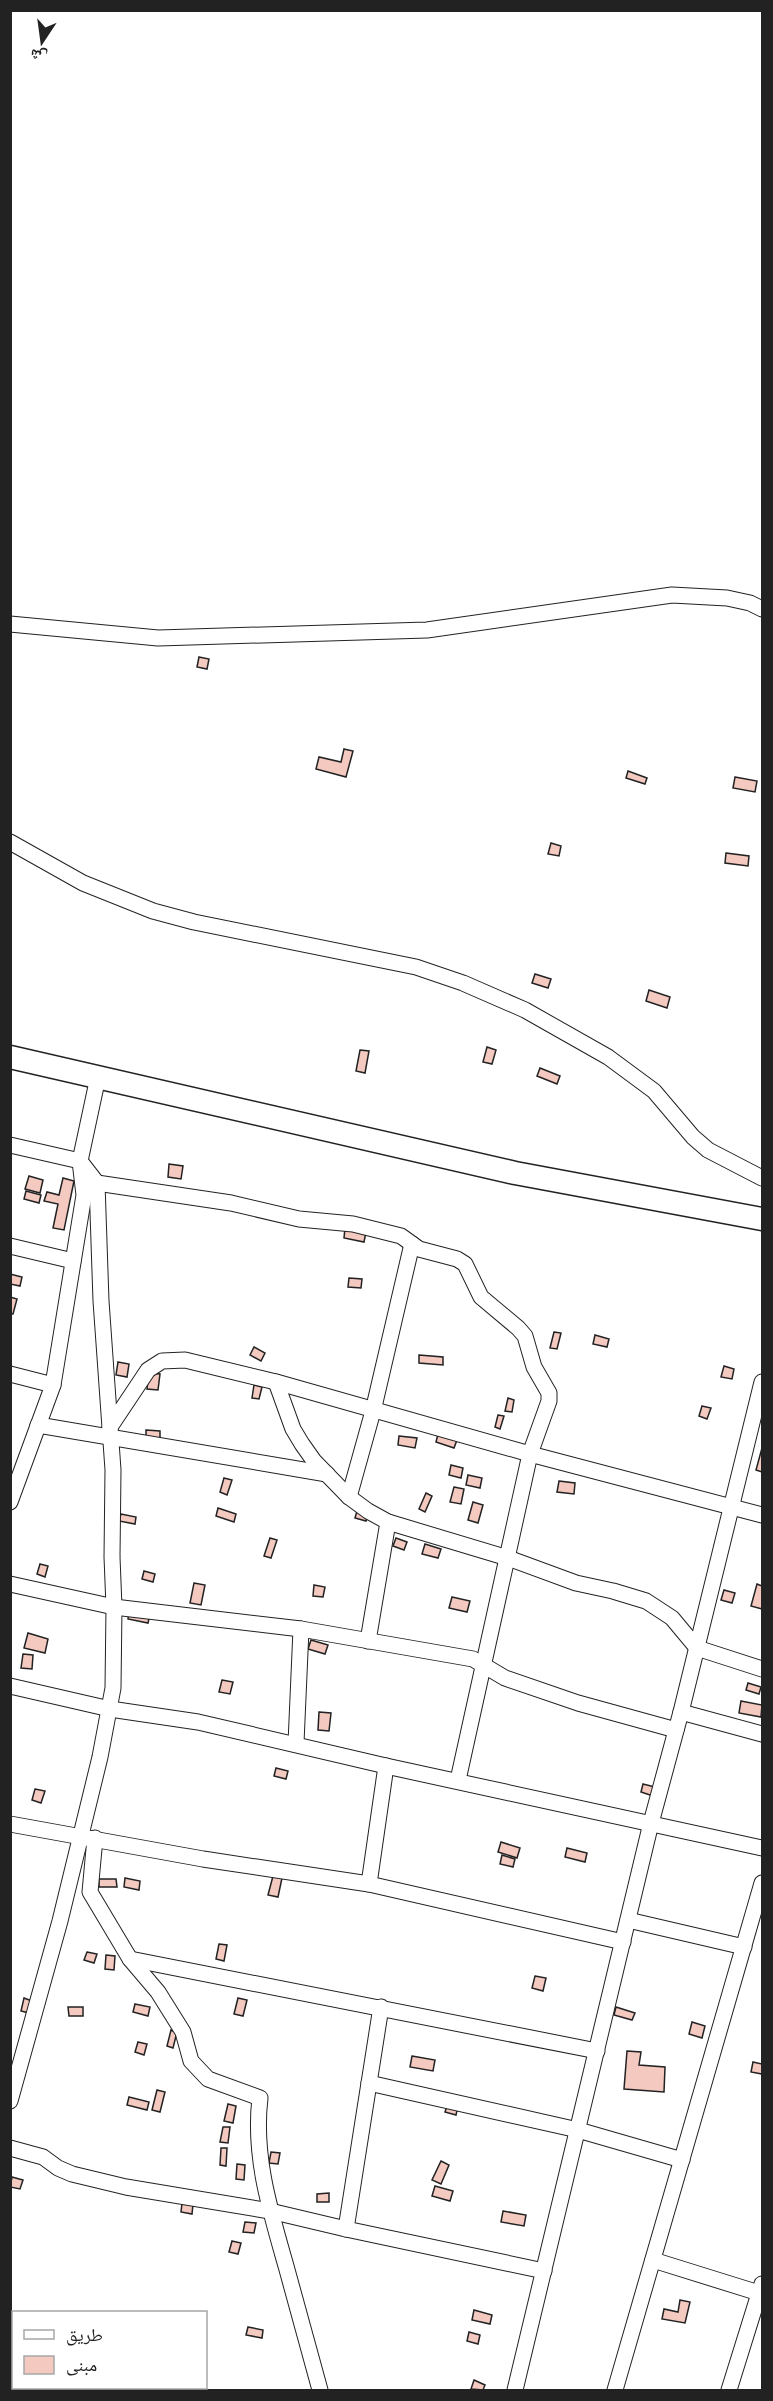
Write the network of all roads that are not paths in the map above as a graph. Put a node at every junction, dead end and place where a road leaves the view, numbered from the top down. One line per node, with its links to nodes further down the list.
1 (762, 609): 2 (street)
2 (10, 624)
3 (10, 843): 8 (street)
4 (10, 1057): 5 (main road)
5 (98, 1077): 7 (street); 10 (main road)
6 (10, 1145): 7 (street)
7 (80, 1161): 9 (street); 13 (street)
8 (762, 1178)
9 (97, 1183): 11 (street); 20 (street)
10 (762, 1219)
11 (412, 1244): 18 (street); 21 (street)
12 (10, 1246): 13 (street)
13 (73, 1261): 17 (street)
14 (10, 1374): 17 (street)
15 (276, 1382): 18 (street); 20 (street); 22 (street)
16 (762, 1382): 25 (street)
17 (52, 1385): 19 (street)
18 (373, 1411): 21 (street); 23 (street)
19 (38, 1425): 20 (street); 24 (street)
20 (110, 1433): 22 (street); 30 (street)
21 (530, 1454): 25 (street); 28 (street)
22 (327, 1474): 23 (street)
23 (349, 1497): 27 (street)
24 (10, 1502)
25 (732, 1508): 26 (street); 33 (street)
26 (762, 1515)
27 (388, 1522): 28 (street); 32 (street)
28 (508, 1558): 33 (street); 34 (street)
29 (10, 1584): 30 (street)
30 (114, 1606): 31 (street); 37 (street)
31 (301, 1629): 32 (street); 41 (street)
32 (368, 1641): 34 (street)
33 (697, 1647): 35 (street); 38 (street)
34 (483, 1662): 39 (street); 43 (street)
35 (762, 1669)
36 (10, 1686): 37 (street)
37 (110, 1709): 41 (street); 46 (street)
38 (681, 1712): 39 (street); 40 (street)
39 (676, 1730): 44 (street)
40 (762, 1734)
41 (296, 1743): 42 (street)
42 (386, 1766): 43 (street); 49 (street)
43 (458, 1780): 44 (street)
44 (651, 1823): 47 (street); 50 (street)
45 (10, 1824): 46 (street)
46 (88, 1837): 49 (street); 53 (street); 57 (street)
47 (762, 1848)
48 (762, 1883): 52 (street)
49 (369, 1884): 51 (street)
50 (628, 1920): 51 (street); 52 (street)
51 (623, 1942): 55 (street)
52 (744, 1947): 60 (street)
53 (130, 1959): 54 (street); 61 (street)
54 (381, 2007): 55 (street); 56 (street)
55 (597, 2051): 58 (street)
56 (369, 2083): 58 (street); 62 (street)
57 (10, 2101)
58 (578, 2130): 60 (street); 64 (street)
59 (10, 2148): 61 (street)
60 (682, 2160): 63 (street)
61 (270, 2211): 62 (street); 66 (street)
62 (346, 2229): 64 (street)
63 (653, 2260): 65 (street); 68 (street)
64 (544, 2271): 67 (street)
65 (761, 2288): 69 (street)
66 (320, 2391)
67 (515, 2391)
68 (615, 2391)
69 (729, 2391)

